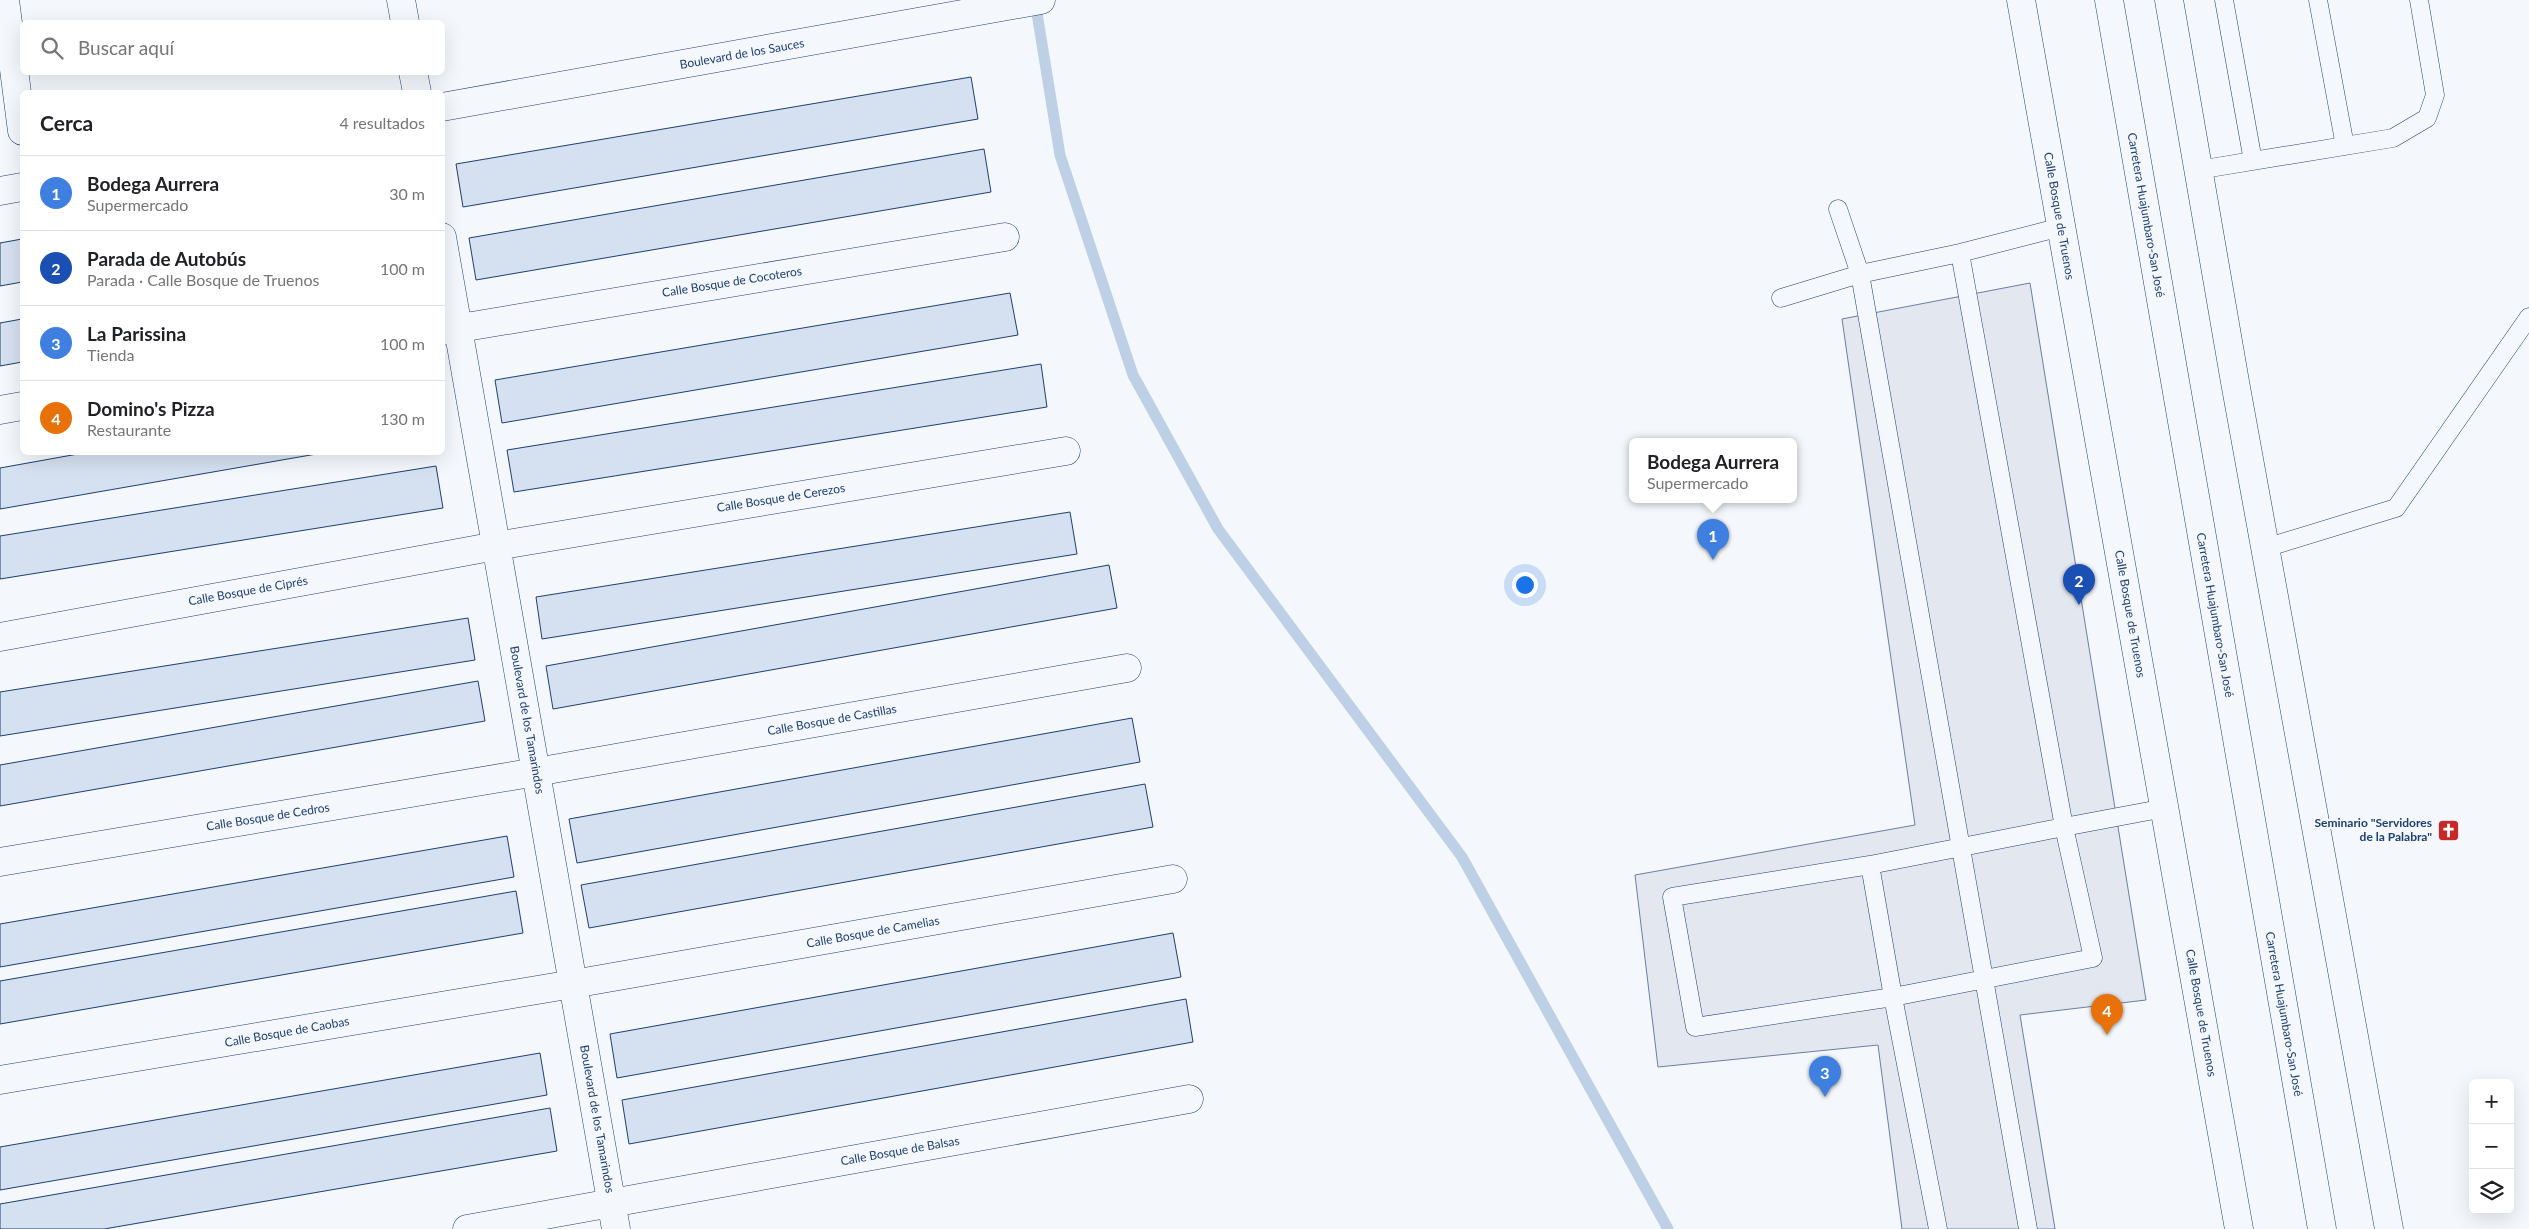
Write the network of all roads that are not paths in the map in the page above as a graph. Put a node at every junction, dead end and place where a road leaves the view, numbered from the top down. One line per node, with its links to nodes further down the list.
1 (5, 0): 14 (street)
2 (401, 0): 10 (street)
3 (1041, 0): 13 (street, Boulevard de los Sauces)
4 (2021, 0): 21 (street, Calle Bosque de Truenos)
5 (2109, 0): 53 (street, Carretera Huajumbaro-San José)
6 (2169, 0): 17 (street)
7 (2224, 0): 16 (lane)
8 (2318, 0): 15 (lane)
9 (2419, 0): 15 (lane)
10 (405, 20)
11 (414, 75): 12 (street)
12 (417, 90)
13 (445, 106)
14 (20, 116)
15 (2345, 146): 16 (lane)
16 (2253, 161): 17 (lane)
17 (2198, 170): 33 (street)
18 (20, 186): 19 (street)
19 (0, 191)
20 (1838, 209): 25 (lane)
21 (2061, 227): 23 (lane); 37 (street, Calle Bosque de Truenos)
22 (1005, 236): 28 (street, Calle Bosque de Cocoteros)
23 (1960, 253): 25 (lane); 38 (lane)
24 (445, 268): 28 (street, Boulevard de los Tamarindos)
25 (1860, 274): 26 (lane); 39 (lane)
26 (1781, 298)
27 (2529, 317): 33 (lane)
28 (451, 329): 32 (street, Boulevard de los Tamarindos)
29 (20, 406): 30 (street)
30 (0, 410)
31 (1066, 451): 32 (street, Calle Bosque de Cerezos)
32 (496, 546): 34 (street, Calle Bosque de Ciprés); 36 (street, Boulevard de los Tamarindos)
33 (2266, 548): 54 (street)
34 (0, 637)
35 (1128, 668): 36 (street, Calle Bosque de Castillas)
36 (536, 772): 40 (street, Calle Bosque de Cedros); 44 (street, Boulevard de los Tamarindos)
37 (2164, 808): 38 (lane); 52 (street, Calle Bosque de Truenos)
38 (2064, 827): 39 (lane); 43 (lane)
39 (1962, 845): 41 (lane); 43 (lane)
40 (0, 862)
41 (1870, 865): 45 (lane); 45 (lane)
42 (1173, 880): 44 (street, Calle Bosque de Camelias)
43 (1984, 980): 45 (lane); 51 (lane)
44 (573, 984): 46 (street, Calle Bosque de Caobas); 48 (street, Boulevard de los Tamarindos)
45 (1893, 997): 50 (lane)
46 (0, 1080)
47 (1189, 1099): 48 (street, Calle Bosque de Balsas)
48 (613, 1216): 49 (street, Calle Bosque de Balsas)
49 (485, 1227)
50 (1938, 1229)
51 (2028, 1229)
52 (2240, 1229)
53 (2322, 1229)
54 (2389, 1229)

